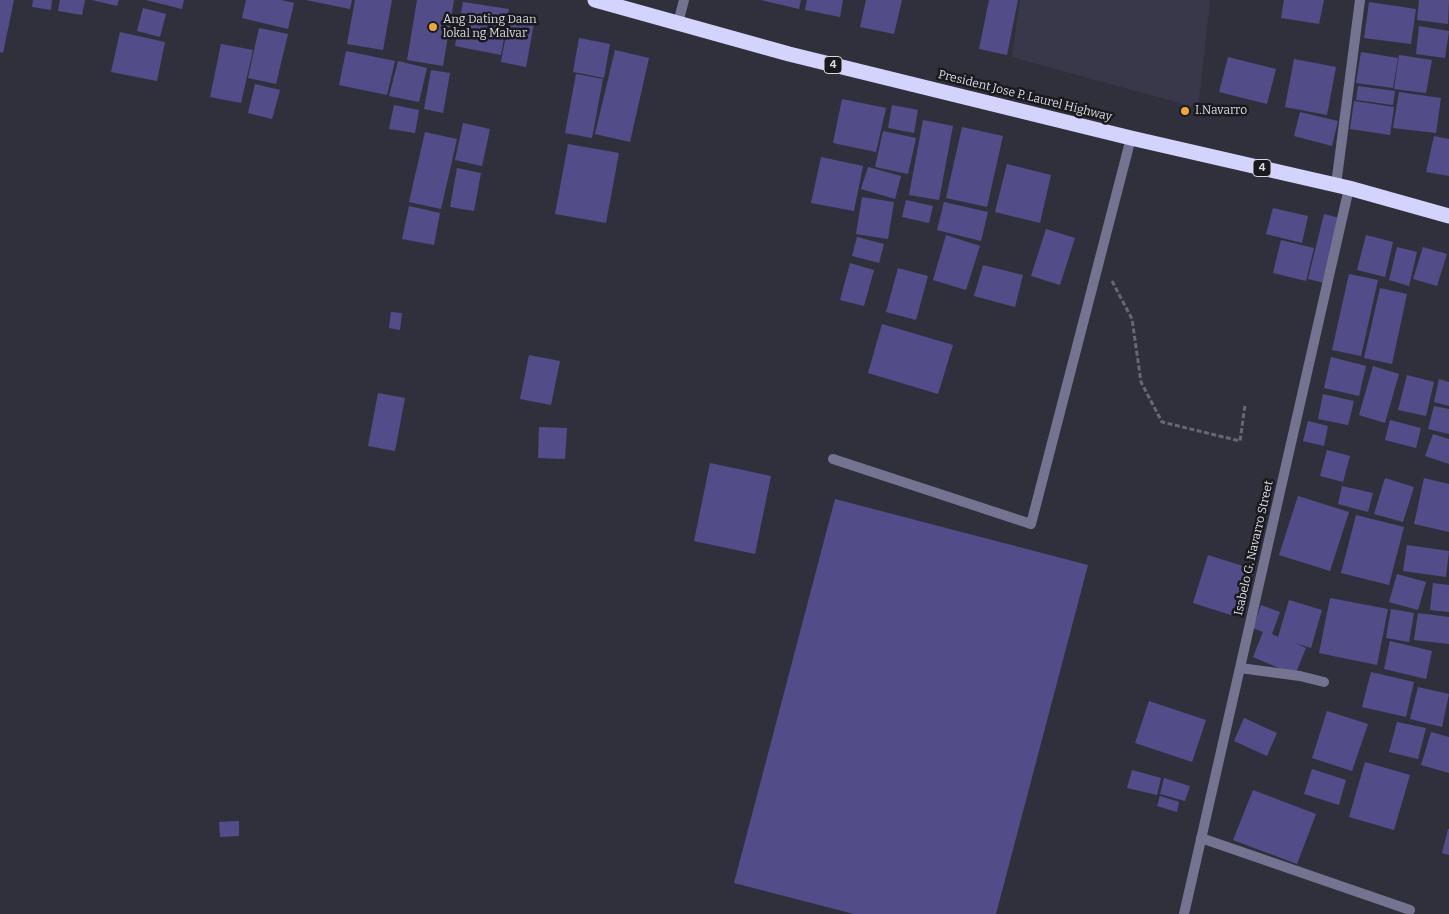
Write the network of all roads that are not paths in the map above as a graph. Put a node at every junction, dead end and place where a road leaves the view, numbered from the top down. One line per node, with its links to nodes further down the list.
1 (595, 0): 4 (highway, President Jose P. Laurel Highway / 4)
2 (684, 0): 4 (street)
3 (1360, 0): 6 (street, Isabelo G. Navarro Street)
4 (678, 23): 5 (highway, President Jose P. Laurel Highway / 4)
5 (1131, 138): 6 (highway, President Jose P. Laurel Highway / 4); 8 (street)
6 (1342, 187): 7 (highway, President Jose P. Laurel Highway / 4); 9 (street, Isabelo G. Navarro Street)
7 (1449, 216)
8 (833, 459)
9 (1240, 668): 10 (street); 11 (street, Isabelo G. Navarro Street)
10 (1324, 682)
11 (1201, 838): 12 (street); 13 (street, Isabelo G. Navarro Street)
12 (1410, 910)
13 (1184, 914)

